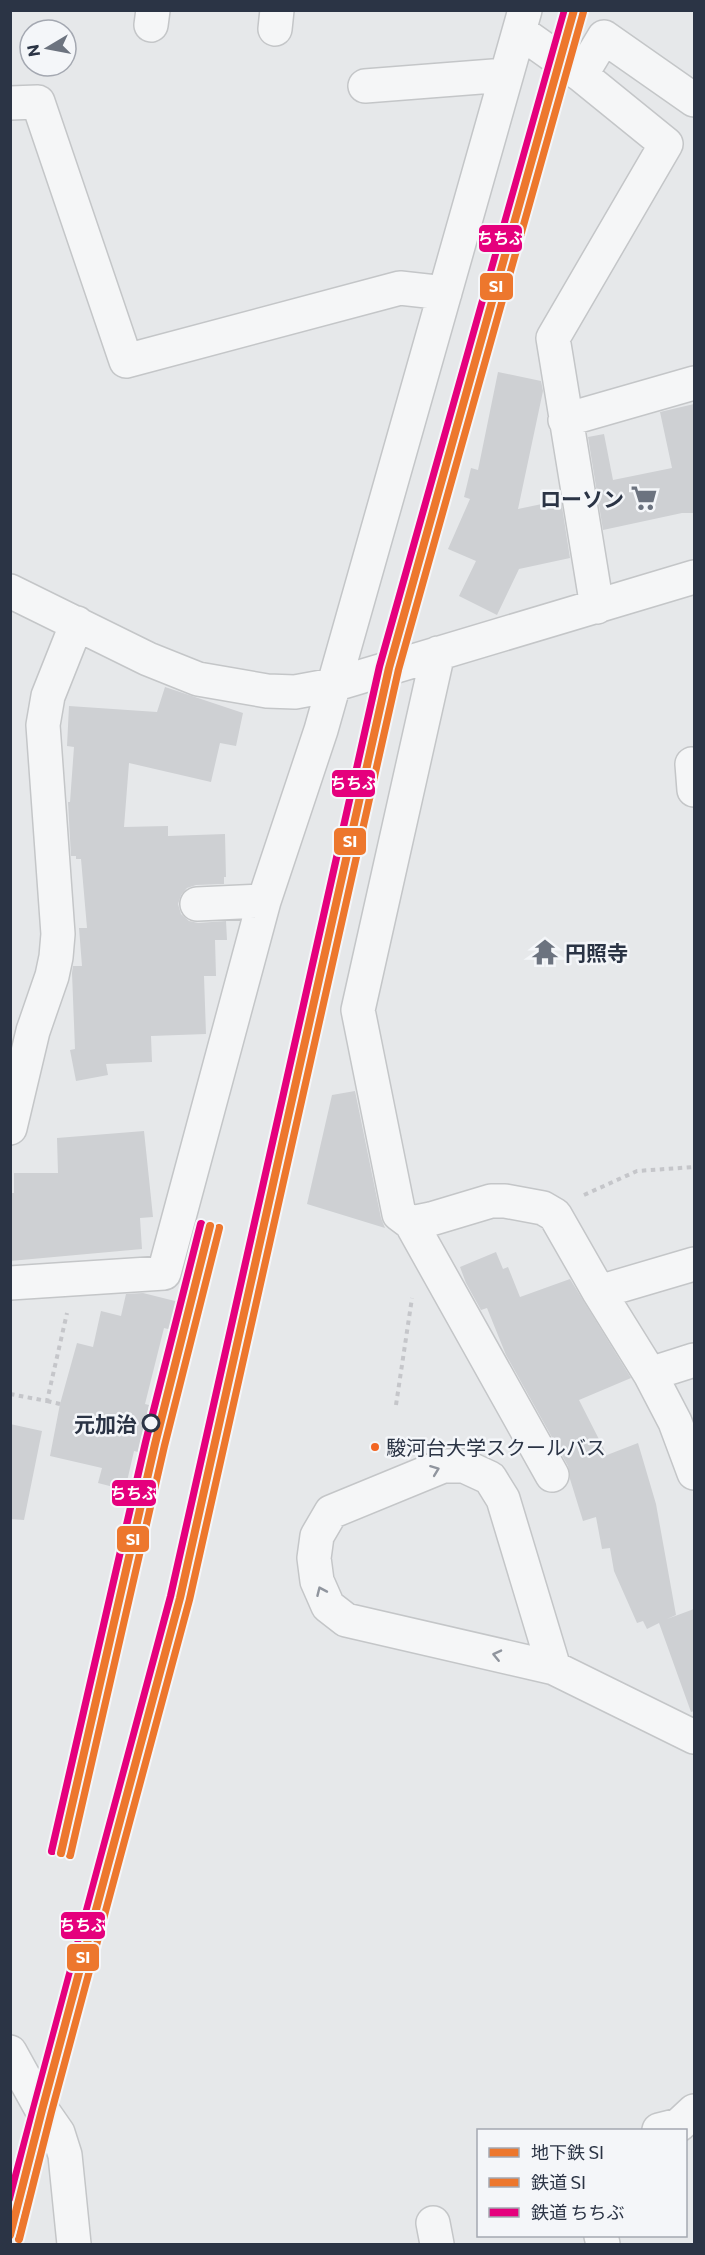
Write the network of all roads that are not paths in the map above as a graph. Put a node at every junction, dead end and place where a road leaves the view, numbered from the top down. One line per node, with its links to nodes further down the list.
1 (522, 21): 2 (street); 3 (street)
2 (506, 75): 4 (street); 7 (street)
3 (581, 75): 5 (street); 9 (street)
4 (365, 86)
5 (694, 100)
6 (10, 103): 7 (street)
7 (445, 293): 15 (street)
8 (694, 383): 9 (street)
9 (566, 420): 12 (street)
10 (694, 577): 12 (street)
11 (10, 591): 13 (street)
12 (597, 607): 14 (street)
13 (77, 623): 15 (street); 18 (street)
14 (438, 653): 15 (street); 19 (street)
15 (333, 685): 16 (street)
16 (264, 902): 17 (street); 21 (street)
17 (197, 904)
18 (10, 1128)
19 (411, 1223): 22 (street); 26 (street)
20 (694, 1264): 22 (street)
21 (10, 1283)
22 (599, 1292): 24 (street)
23 (694, 1360): 24 (street)
24 (650, 1374): 25 (street)
25 (694, 1473)
26 (552, 1475)
27 (554, 1668): 27 (street, one-way to 27); 28 (street)
28 (694, 1737)
29 (10, 2052): 32 (street)
30 (694, 2111): 31 (street)
31 (663, 2129)
32 (74, 2244)

